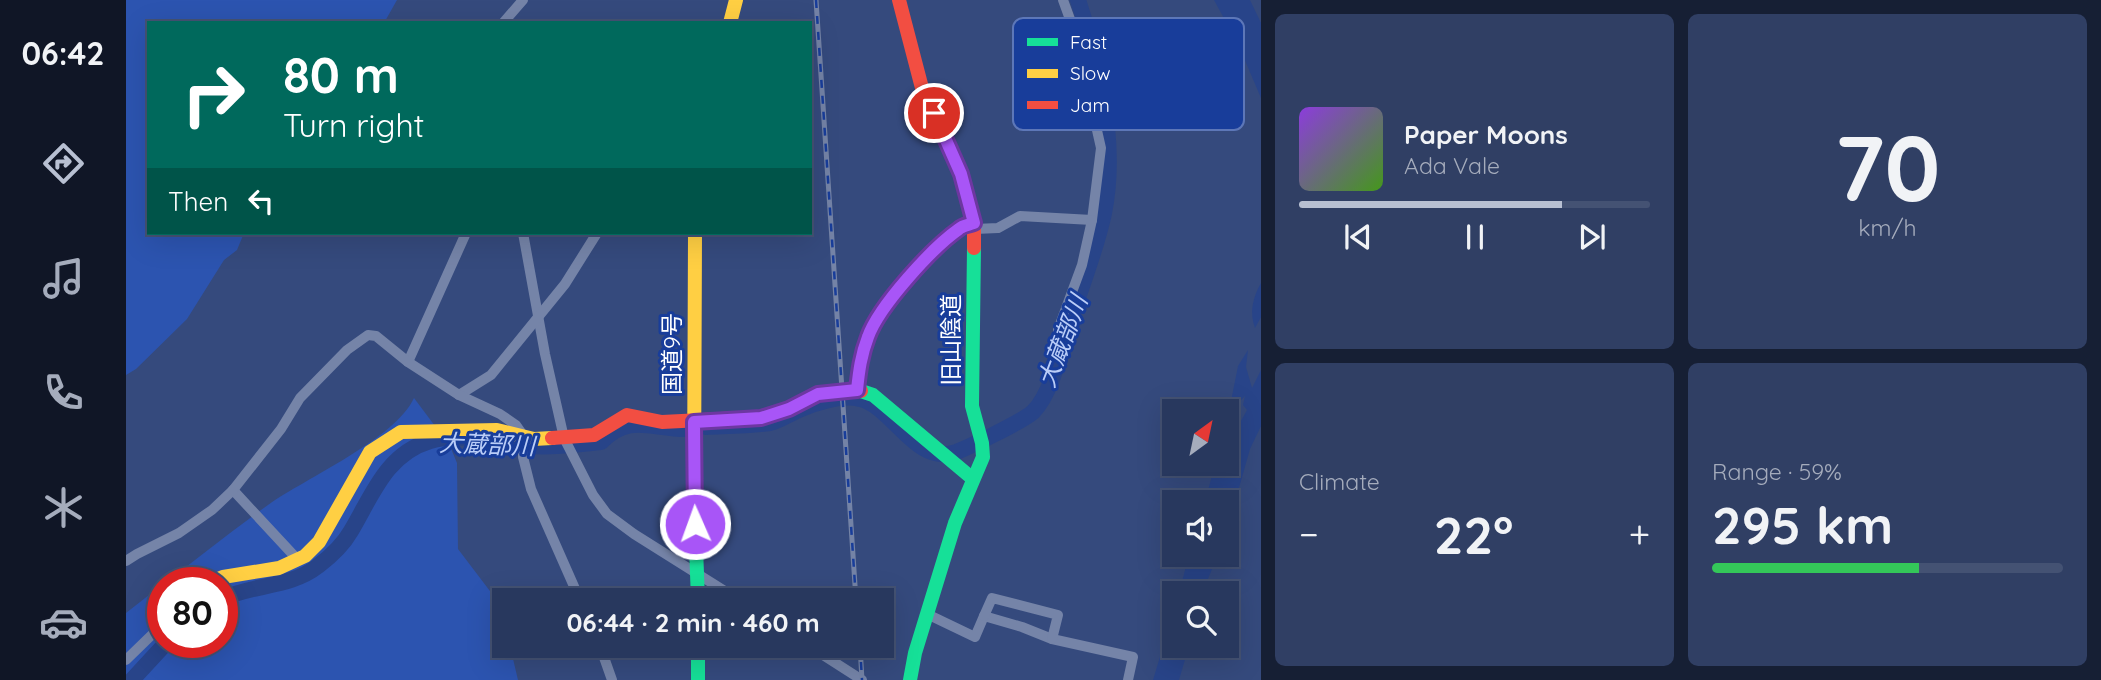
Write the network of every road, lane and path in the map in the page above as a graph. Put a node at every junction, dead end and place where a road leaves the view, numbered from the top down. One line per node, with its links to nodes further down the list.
1 (523, 0): 6 (street)
2 (736, 0): 7 (main road)
3 (900, 0): 10 (main road, 旧山陰道)
4 (1063, 0): 5 (street)
5 (1070, 18)
6 (505, 21)
7 (731, 21)
8 (1097, 130): 9 (street)
9 (1092, 220): 10 (street); 16 (street)
10 (974, 226): 18 (street); 23 (main road, 旧山陰道)
11 (465, 235): 17 (street)
12 (523, 235): 15 (street)
13 (596, 235): 15 (street)
14 (695, 235): 20 (main road, 国道9号)
15 (537, 316): 19 (street); 22 (street)
16 (1058, 330)
17 (408, 362): 19 (street); 24 (street)
18 (857, 390): 20 (main road); 23 (main road)
19 (459, 395): 21 (street)
20 (694, 422): 22 (main road); 27 (main road, 国道9号)
21 (523, 435): 22 (main road); 25 (main road); 29 (street)
22 (564, 438): 27 (street)
23 (973, 479): 32 (main road, 旧山陰道)
24 (233, 490): 25 (street); 26 (street)
25 (298, 560): 28 (main road)
26 (126, 561)
27 (699, 573): 30 (main road, 国道9号); 31 (street)
28 (238, 575)
29 (575, 588)
30 (698, 588)
31 (722, 588)
32 (927, 614): 33 (street); 43 (main road, 旧山陰道)
33 (984, 616): 34 (street); 34 (street)
34 (1052, 639): 44 (street)
35 (147, 640): 39 (street)
36 (604, 658): 41 (street)
37 (698, 658): 42 (main road)
38 (827, 658): 40 (street)
39 (126, 660)
40 (858, 679)
41 (612, 680)
42 (698, 680)
43 (910, 680)
44 (1128, 680)

